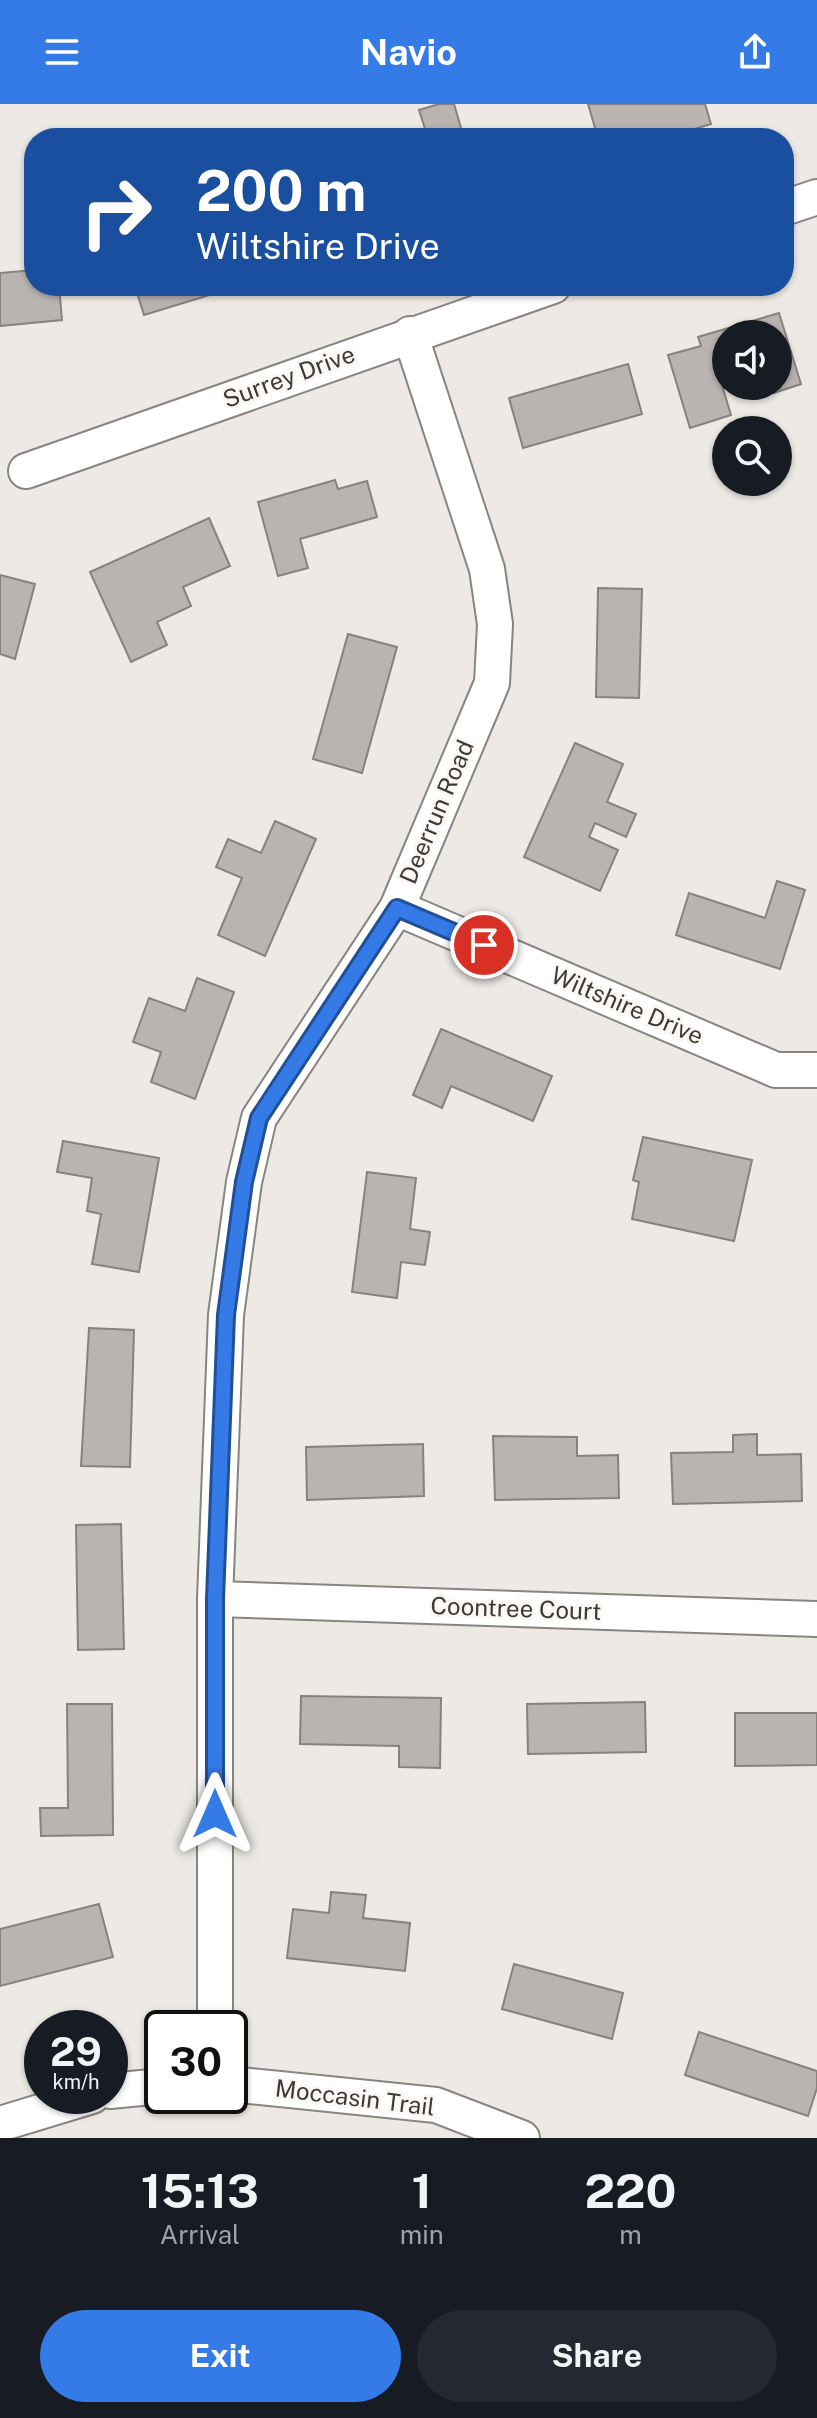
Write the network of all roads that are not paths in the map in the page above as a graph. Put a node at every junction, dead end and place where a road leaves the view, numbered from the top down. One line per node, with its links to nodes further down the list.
1 (817, 197): 2 (street)
2 (794, 205)
3 (523, 296): 4 (street, Surrey Drive)
4 (410, 334): 5 (street, Surrey Drive); 6 (street, Deerrun Road)
5 (26, 471)
6 (397, 908): 7 (street, Wiltshire Drive); 8 (street, Deerrun Road)
7 (817, 1070)
8 (215, 1599): 9 (street, Coontree Court); 10 (street, Deerrun Road)
9 (817, 1619)
10 (215, 2010)
11 (248, 2086): 14 (street, Moccasin Trail)
12 (33, 2114): 13 (street)
13 (0, 2124)
14 (522, 2138)

